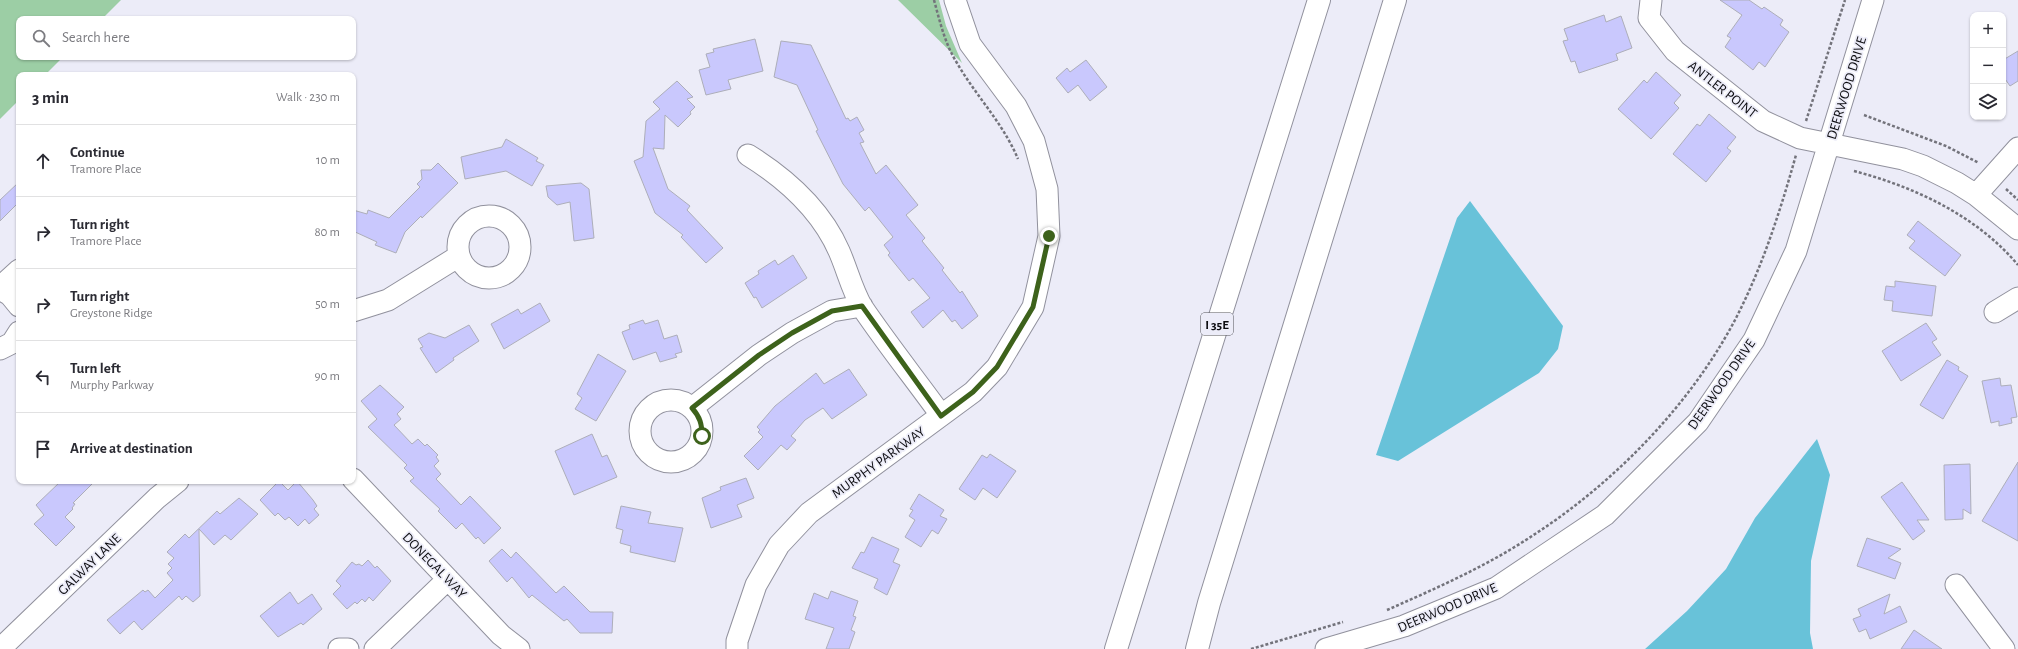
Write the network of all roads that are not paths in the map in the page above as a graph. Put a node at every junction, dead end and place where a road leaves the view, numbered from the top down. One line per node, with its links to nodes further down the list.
1 (955, 0): 22 (street, MURPHY PARKWAY)
2 (1319, 0): 34 (highway, I 35E)
3 (1395, 0): 35 (highway)
4 (1651, 0): 6 (street, ANTLER POINT)
5 (1873, 0): 6 (street, DEERWOOD DRIVE)
6 (1829, 143): 9 (street, ANTLER POINT); 27 (street, DEERWOOD DRIVE)
7 (2018, 148): 9 (street)
8 (748, 155): 16 (street)
9 (1976, 195): 10 (street, ANTLER POINT)
10 (2018, 229)
11 (459, 256): 17 (street)
12 (16, 273): 13 (street)
13 (1, 290): 15 (street)
14 (2018, 298): 18 (street)
15 (16, 302)
16 (862, 306): 21 (street); 22 (street)
17 (356, 309)
18 (1994, 312)
19 (16, 337): 20 (street)
20 (0, 348)
21 (692, 408)
22 (941, 416): 33 (street, MURPHY PARKWAY)
23 (356, 483): 25 (street, DONEGAL WAY)
24 (174, 484): 28 (street, GALWAY LANE)
25 (448, 579): 31 (street); 32 (street, DONEGAL WAY)
26 (1956, 585): 37 (street)
27 (1380, 642): 36 (street, DEERWOOD DRIVE)
28 (0, 649)
29 (339, 649): 30 (street)
30 (348, 649)
31 (375, 649)
32 (519, 649)
33 (737, 649)
34 (1116, 649)
35 (1197, 649)
36 (1326, 649)
37 (2004, 649)

